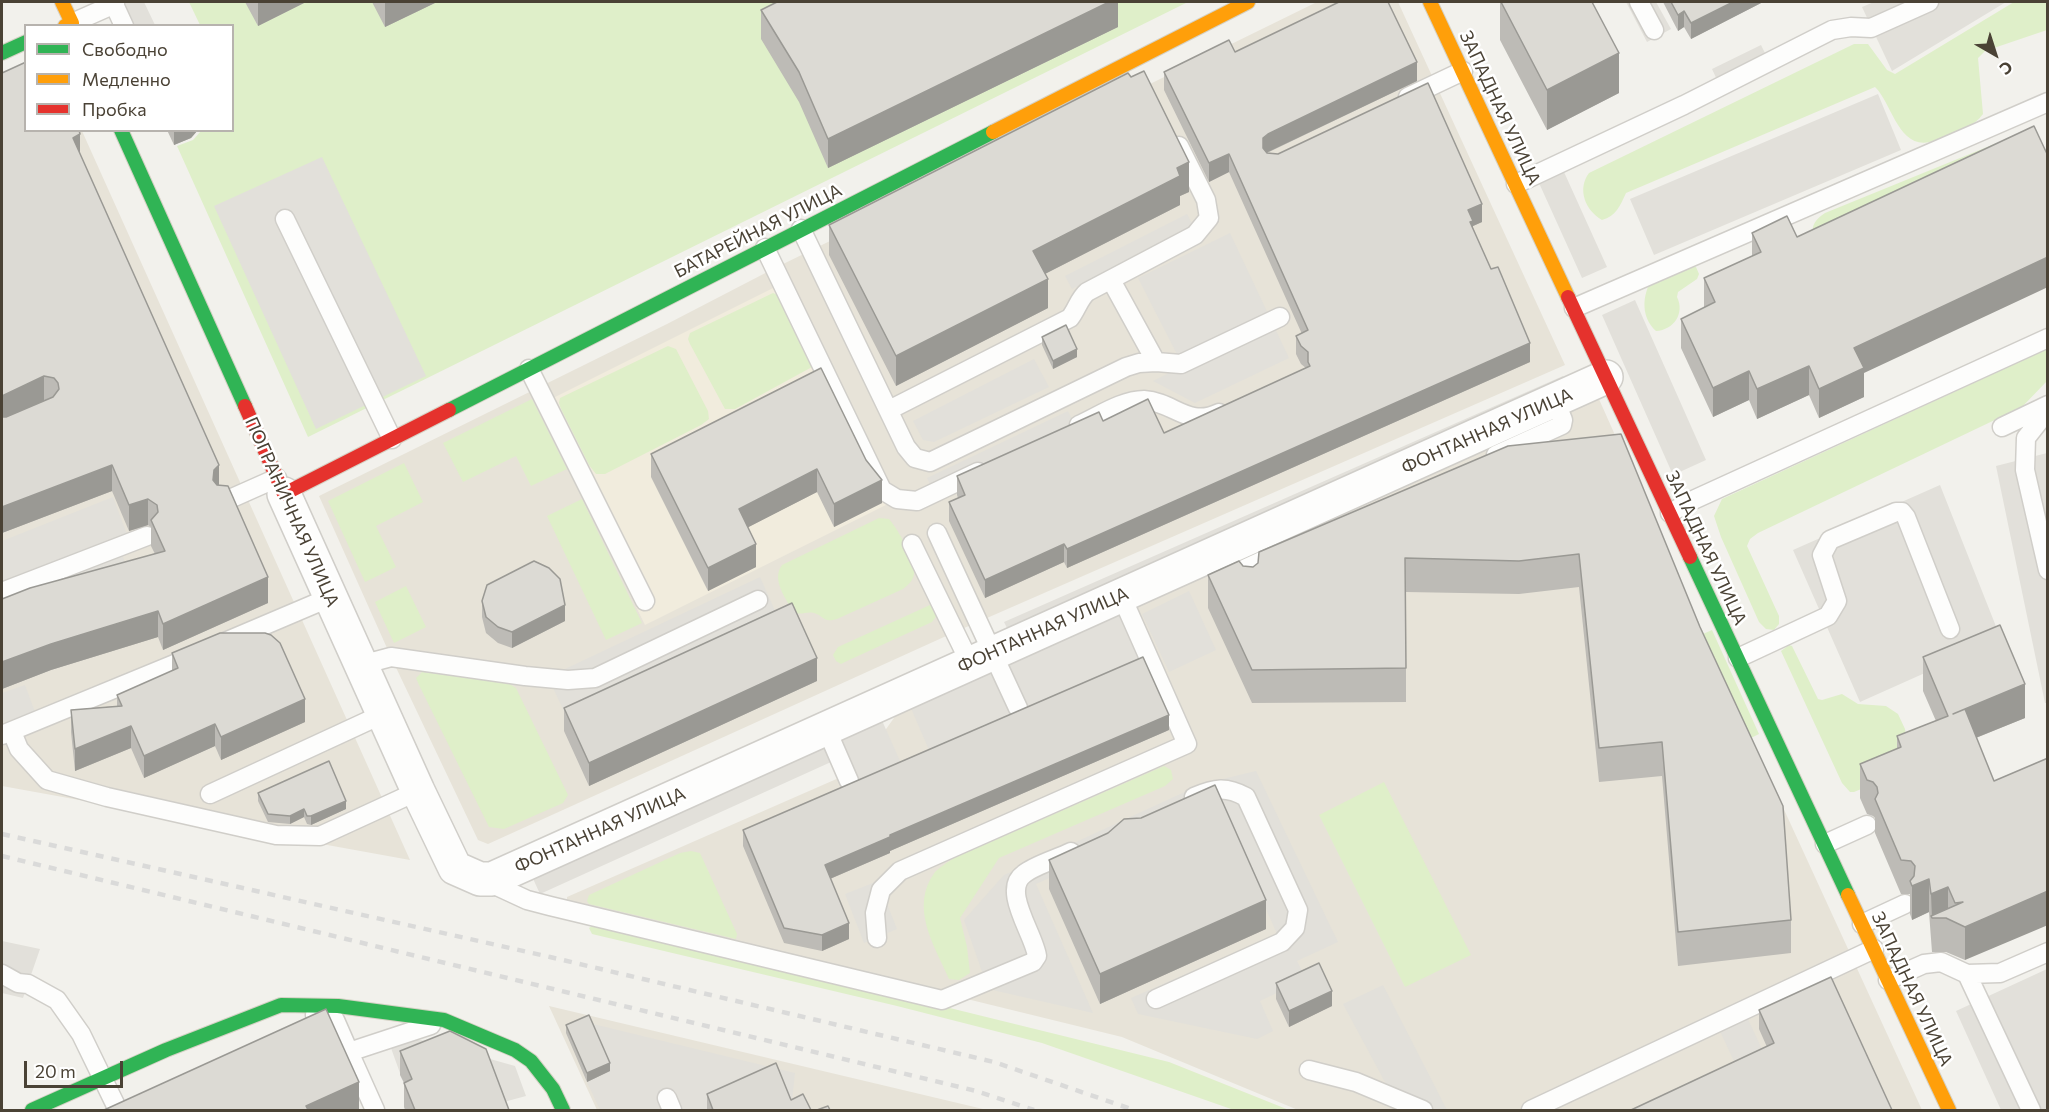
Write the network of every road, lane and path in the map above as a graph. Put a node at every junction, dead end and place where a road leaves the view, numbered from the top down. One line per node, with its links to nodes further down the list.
1 (62, 2): 8 (main road)
2 (1248, 2): 7 (main road, БАТАРЕЙНАЯ УЛИЦА)
3 (1430, 2): 15 (main road, ЗАПАДНАЯ УЛИЦА)
4 (1639, 2): 11 (lane)
5 (1929, 2): 21 (lane)
6 (114, 3): 9 (lane); 10 (lane)
7 (1220, 8): 14 (main road, БАТАРЕЙНАЯ УЛИЦА)
8 (70, 24)
9 (72, 24)
10 (123, 24)
11 (1654, 30)
12 (24, 43): 13 (main road)
13 (2, 53)
14 (1136, 58): 16 (lane); 23 (main road, БАТАРЕЙНАЯ УЛИЦА)
15 (1463, 71): 17 (lane); 21 (main road, ЗАПАДНАЯ УЛИЦА)
16 (1144, 76)
17 (1390, 106)
18 (2045, 109): 26 (lane)
19 (1169, 126): 25 (lane)
20 (122, 132): 42 (main road, ПОГРАНИЧНАЯ УЛИЦА)
21 (1516, 184): 26 (main road, ЗАПАДНАЯ УЛИЦА)
22 (285, 219): 39 (lane)
23 (801, 229): 24 (main road, БАТАРЕЙНАЯ УЛИЦА); 35 (lane)
24 (765, 248): 30 (main road, БАТАРЕЙНАЯ УЛИЦА); 41 (lane)
25 (1111, 280): 29 (lane); 35 (lane)
26 (1574, 308): 31 (main road, ЗАПАДНАЯ УЛИЦА)
27 (1280, 317): 29 (lane)
28 (2048, 338): 44 (lane)
29 (1156, 362): 35 (lane)
30 (529, 369): 39 (main road, БАТАРЕЙНАЯ УЛИЦА); 56 (lane)
31 (1606, 377): 32 (street, ФОНТАННАЯ УЛИЦА); 44 (main road, ЗАПАДНАЯ УЛИЦА)
32 (1555, 400): 40 (lane); 49 (street, ФОНТАННАЯ УЛИЦА)
33 (1239, 403): 38 (lane)
34 (2048, 405): 37 (lane)
35 (889, 410)
36 (2048, 410): 50 (lane)
37 (2002, 427)
38 (1064, 432)
39 (392, 439): 42 (main road, БАТАРЕЙНАЯ УЛИЦА)
40 (1476, 464)
41 (993, 465)
42 (281, 486): 43 (lane); 54 (street, ПОГРАНИЧНАЯ УЛИЦА)
43 (223, 502)
44 (1670, 513): 59 (main road, ЗАПАДНАЯ УЛИЦА)
45 (937, 533): 58 (lane)
46 (147, 536): 52 (lane)
47 (912, 544): 58 (lane)
48 (1294, 547): 49 (lane)
49 (1234, 559): 51 (lane); 53 (street, ФОНТАННАЯ УЛИЦА)
50 (2048, 570)
51 (1249, 590)
52 (2, 592)
53 (1121, 595): 58 (street, ФОНТАННАЯ УЛИЦА); 75 (lane)
54 (331, 597): 60 (street, ПОГРАНИЧНАЯ УЛИЦА); 64 (lane)
55 (758, 600): 60 (lane)
56 (645, 601)
57 (1950, 629): 59 (lane)
58 (982, 658): 61 (lane); 63 (street, ФОНТАННАЯ УЛИЦА)
59 (1738, 658): 70 (main road, ЗАПАДНАЯ УЛИЦА)
60 (361, 665): 62 (street, ПОГРАНИЧНАЯ УЛИЦА)
61 (1018, 708)
62 (383, 714): 66 (street, ПОГРАНИЧНАЯ УЛИЦА); 67 (lane)
63 (826, 728): 65 (lane); 72 (street, ФОНТАННАЯ УЛИЦА)
64 (7, 734): 66 (lane)
65 (849, 781)
66 (418, 791): 72 (street, ПОГРАНИЧНАЯ УЛИЦА)
67 (210, 794)
68 (1177, 804): 81 (lane)
69 (1867, 825): 70 (lane)
70 (1825, 844): 74 (main road, ЗАПАДНАЯ УЛИЦА)
71 (1084, 846): 72 (lane)
72 (480, 879)
73 (1905, 904): 74 (lane)
74 (1862, 924): 76 (main road, ЗАПАДНАЯ УЛИЦА)
75 (877, 938)
76 (1874, 949): 80 (main road, ЗАПАДНАЯ УЛИЦА); 92 (lane)
77 (2048, 952): 79 (lane)
78 (2, 974): 86 (lane)
79 (1967, 974): 80 (lane); 94 (lane)
80 (1888, 980): 93 (main road, ЗАПАДНАЯ УЛИЦА)
81 (1156, 999)
82 (281, 1005): 83 (main road); 84 (lane); 86 (main road)
83 (444, 1020): 84 (lane); 90 (main road)
84 (349, 1052): 89 (lane)
85 (1310, 1070): 91 (lane)
86 (103, 1078): 87 (main road); 88 (lane)
87 (32, 1110)
88 (118, 1110)
89 (375, 1110)
90 (563, 1110)
91 (1423, 1110)
92 (1531, 1110)
93 (1949, 1110)
94 (2031, 1110)

